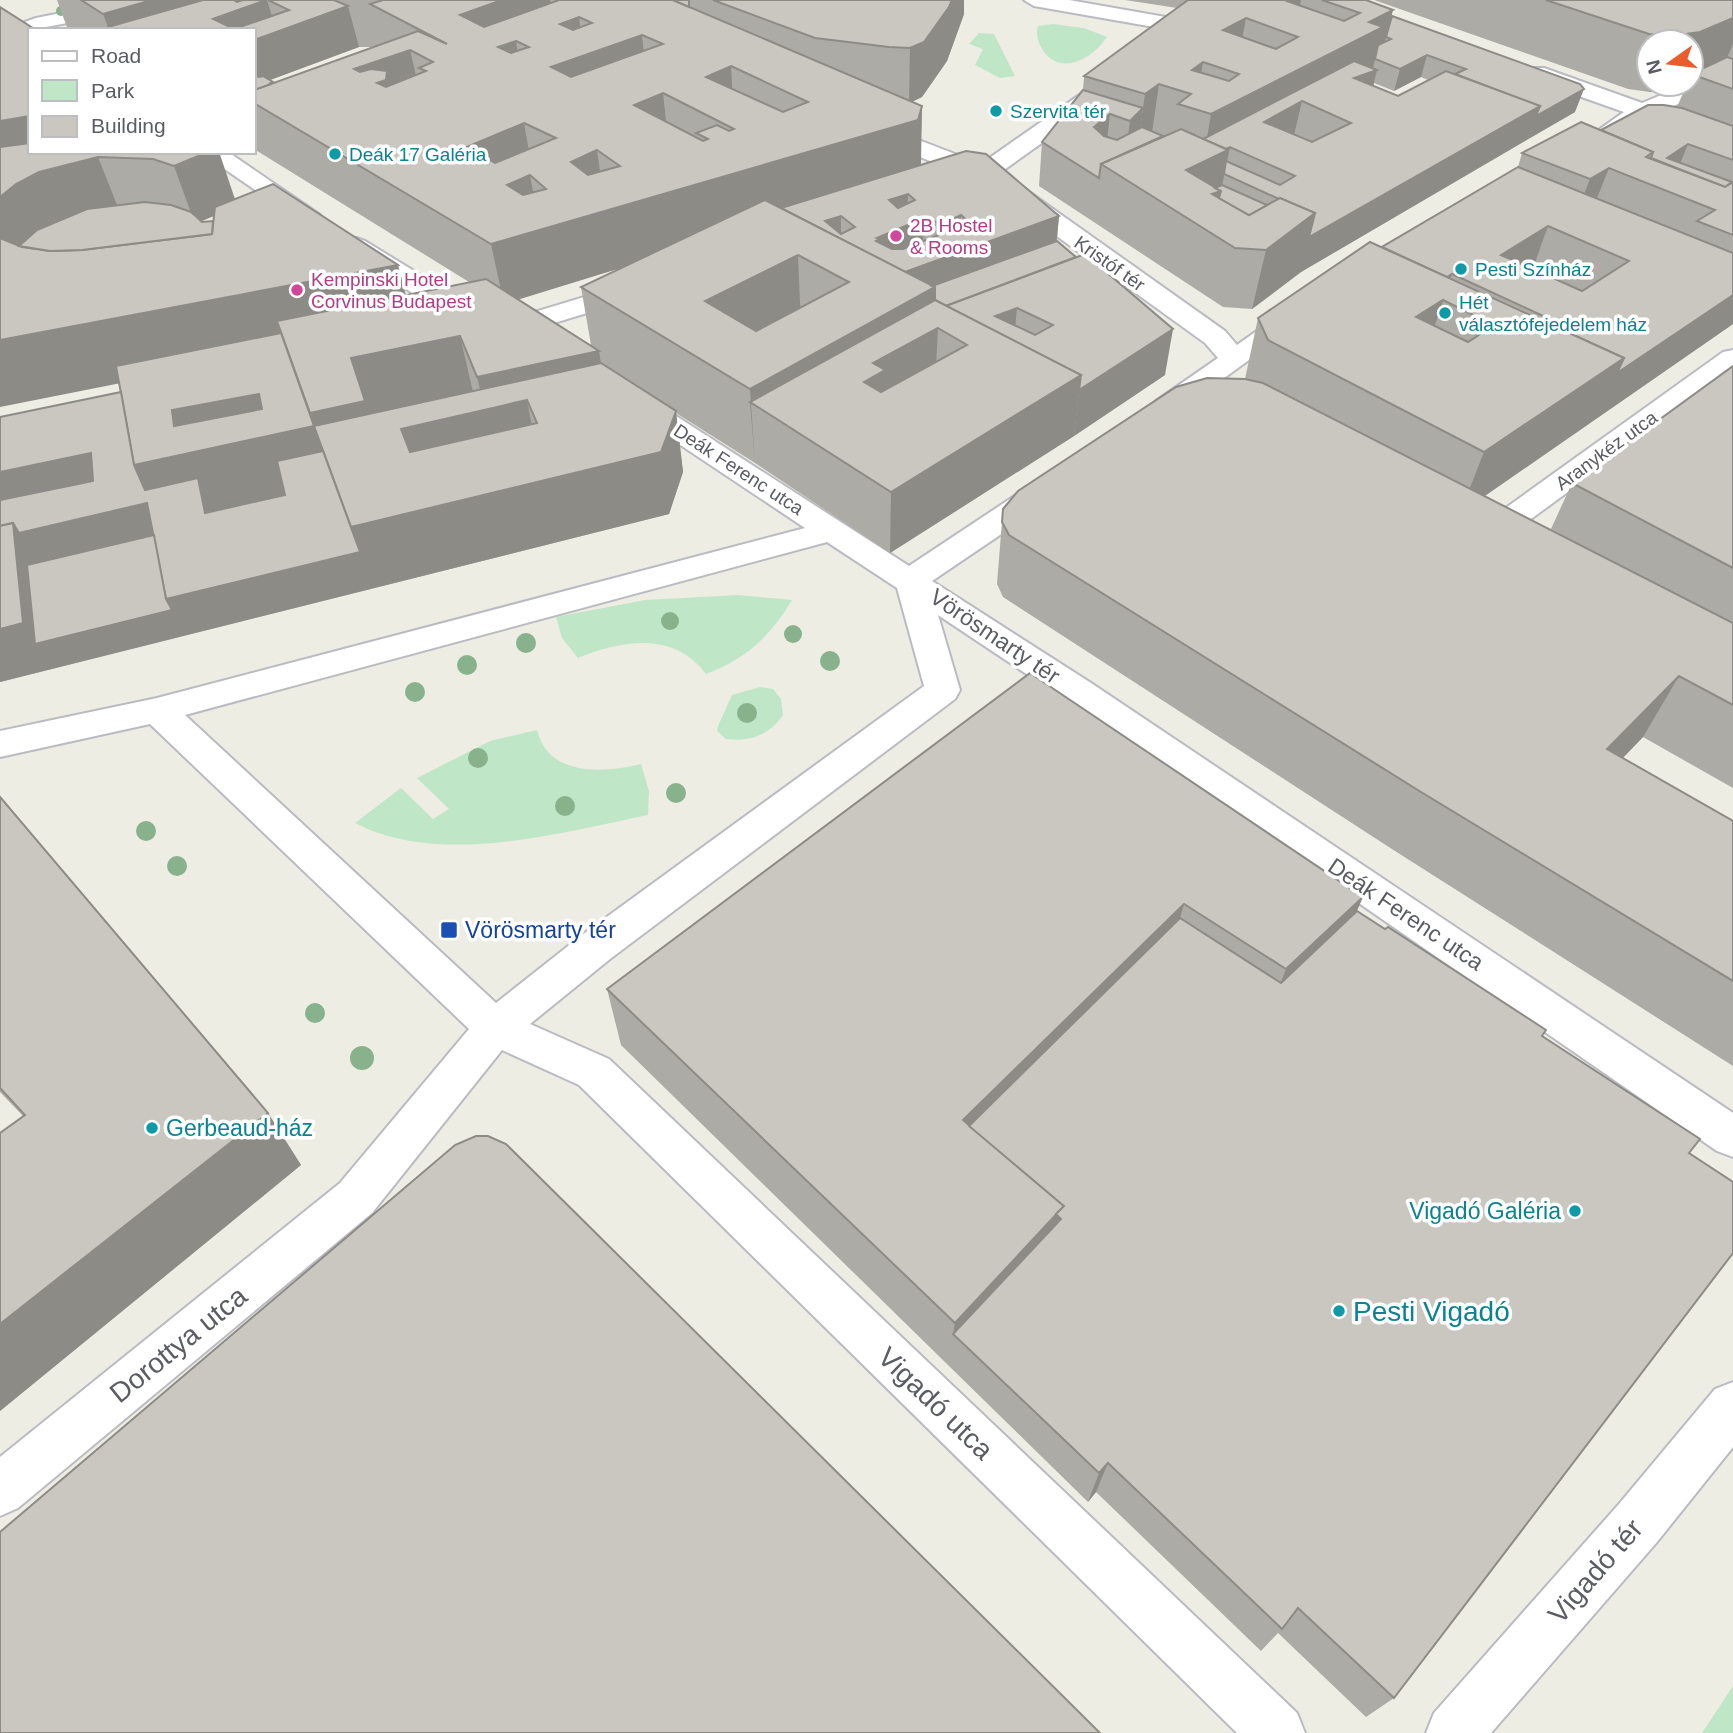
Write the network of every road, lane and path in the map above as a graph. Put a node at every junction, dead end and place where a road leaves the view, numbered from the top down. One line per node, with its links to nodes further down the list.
1 (157, 0): 3 (street)
2 (1034, 0): 5 (street)
3 (31, 20): 4 (street)
4 (0, 38)
5 (1172, 43)
6 (1513, 65): 9 (street)
7 (1733, 72): 9 (street)
8 (1120, 77): 14 (street)
9 (1643, 111): 11 (street); 12 (street)
10 (855, 122): 14 (street, Kristóf tér)
11 (1585, 143)
12 (1733, 144)
13 (208, 157): 18 (street)
14 (982, 174): 15 (street); 22 (street, Kristóf tér)
15 (934, 194)
16 (654, 283): 18 (street)
17 (1315, 303): 22 (street)
18 (508, 330): 19 (street); 20 (street)
19 (454, 341)
20 (549, 347)
21 (1733, 358): 29 (street, Aranykéz utca)
22 (1234, 359): 24 (street)
23 (606, 384): 28 (street, Deák Ferenc utca)
24 (1196, 386): 25 (street); 26 (street)
25 (1224, 401)
26 (1139, 425)
27 (1071, 472): 30 (street, Vörösmarty tér)
28 (834, 530): 30 (street, Vörösmarty tér); 32 (street)
29 (1480, 543)
30 (911, 580): 31 (street, Vörösmarty tér); 34 (street, Vörösmarty tér)
31 (1079, 692): 35 (street, Deák Ferenc utca)
32 (157, 710): 33 (street); 34 (street)
33 (0, 744)
34 (495, 1028): 36 (street, Vörösmarty tér); 39 (street, Vigadó utca)
35 (1733, 1137)
36 (356, 1198): 38 (street, Dorottya utca)
37 (1733, 1407): 40 (street, Vigadó tér)
38 (0, 1490)
39 (1277, 1733)
40 (1454, 1733)

